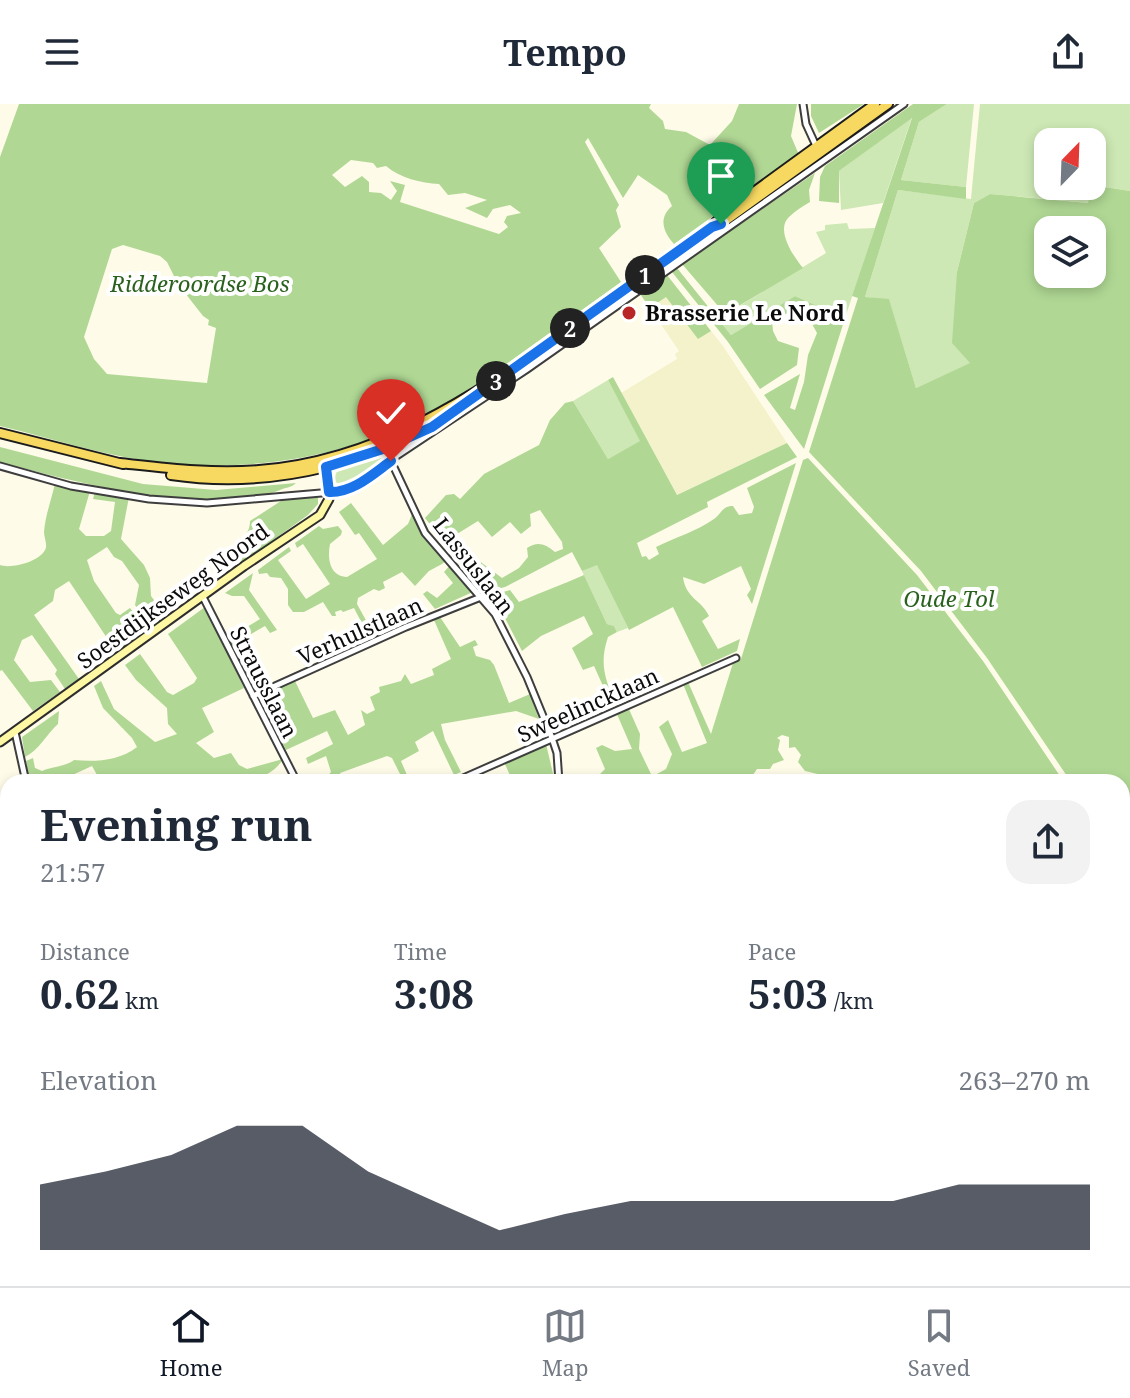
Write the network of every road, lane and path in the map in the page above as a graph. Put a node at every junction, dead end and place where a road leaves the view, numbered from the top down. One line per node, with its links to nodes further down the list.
1 (803, 104): 5 (street)
2 (875, 104): 5 (main road)
3 (888, 104): 5 (main road)
4 (904, 104): 5 (street)
5 (820, 154): 7 (street); 8 (main road)
6 (0, 433): 8 (main road)
7 (391, 461): 10 (street); 12 (street, Lassuslaan)
8 (326, 463): 10 (main road)
9 (0, 466): 10 (street)
10 (329, 492): 11 (main road, Soestdijkseweg Noord)
11 (203, 597): 14 (street, Strausslaan); 15 (main road, Soestdijkseweg Noord)
12 (481, 597): 14 (street, Verhulstlaan); 16 (street, Lassuslaan)
13 (736, 658): 16 (street, Sweelincklaan)
14 (253, 696): 19 (street, Strausslaan)
15 (15, 732): 17 (main road, Soestdijkseweg Noord); 18 (street)
16 (552, 738): 20 (street, Sweelincklaan); 21 (street, Lassuslaan)
17 (0, 742)
18 (24, 774)
19 (293, 774)
20 (472, 774)
21 (558, 774)

